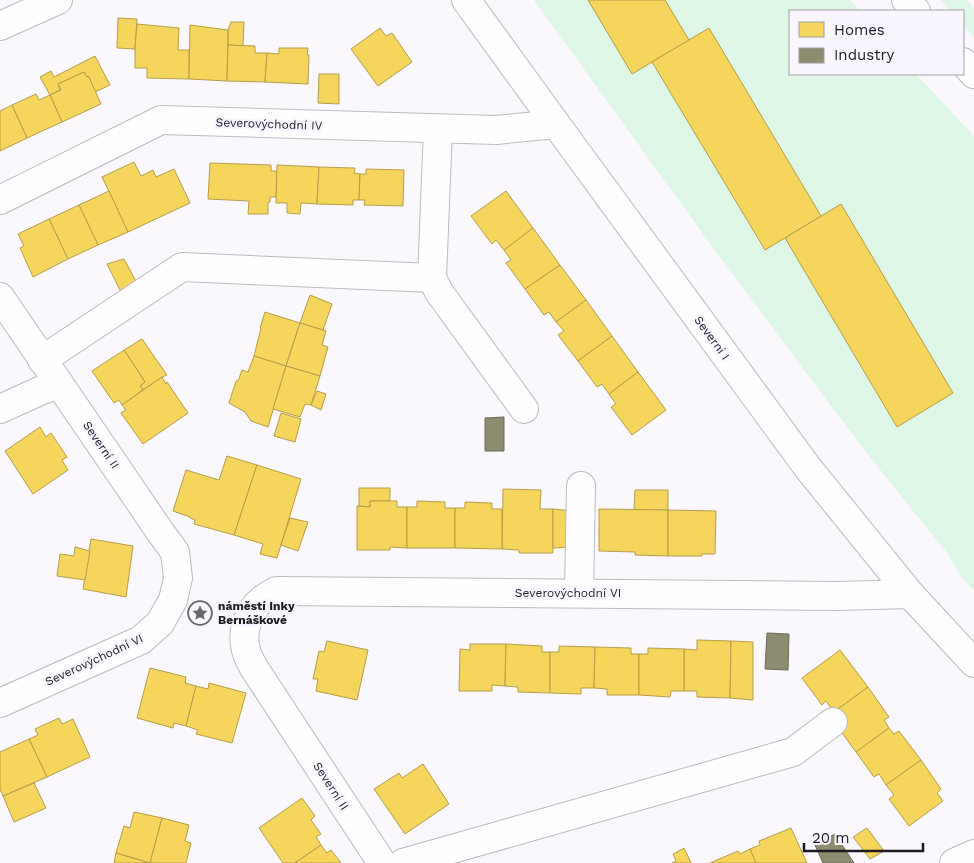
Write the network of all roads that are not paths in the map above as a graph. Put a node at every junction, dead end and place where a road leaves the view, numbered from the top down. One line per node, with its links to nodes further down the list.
1 (58, 0): 5 (main road)
2 (466, 0): 8 (main road, Severní I)
3 (906, 0): 4 (main road)
4 (915, 10)
5 (10, 14)
6 (964, 63): 7 (main road)
7 (974, 74)
8 (556, 124): 9 (main road, Severovýchodní IV); 19 (main road, Severní I)
9 (438, 129): 10 (main road, Severovýchodní IV); 11 (main road)
10 (0, 200)
11 (432, 278): 13 (main road); 16 (main road)
12 (0, 297): 13 (main road, Severní II)
13 (42, 360): 14 (main road, Severní II)
14 (59, 384): 15 (main road); 20 (main road, Severní II)
15 (0, 409)
16 (524, 409)
17 (581, 486): 18 (main road)
18 (579, 593): 19 (main road, Severovýchodní VI); 21 (main road, Severovýchodní VI)
19 (910, 594): 22 (main road, Severní I)
20 (173, 600): 23 (main road, Severovýchodní VI)
21 (245, 628): 26 (main road, Severní II)
22 (974, 663)
23 (0, 703)
24 (833, 722): 27 (main road)
25 (974, 854): 28 (main road)
26 (382, 863)
27 (403, 863)
28 (954, 863)

